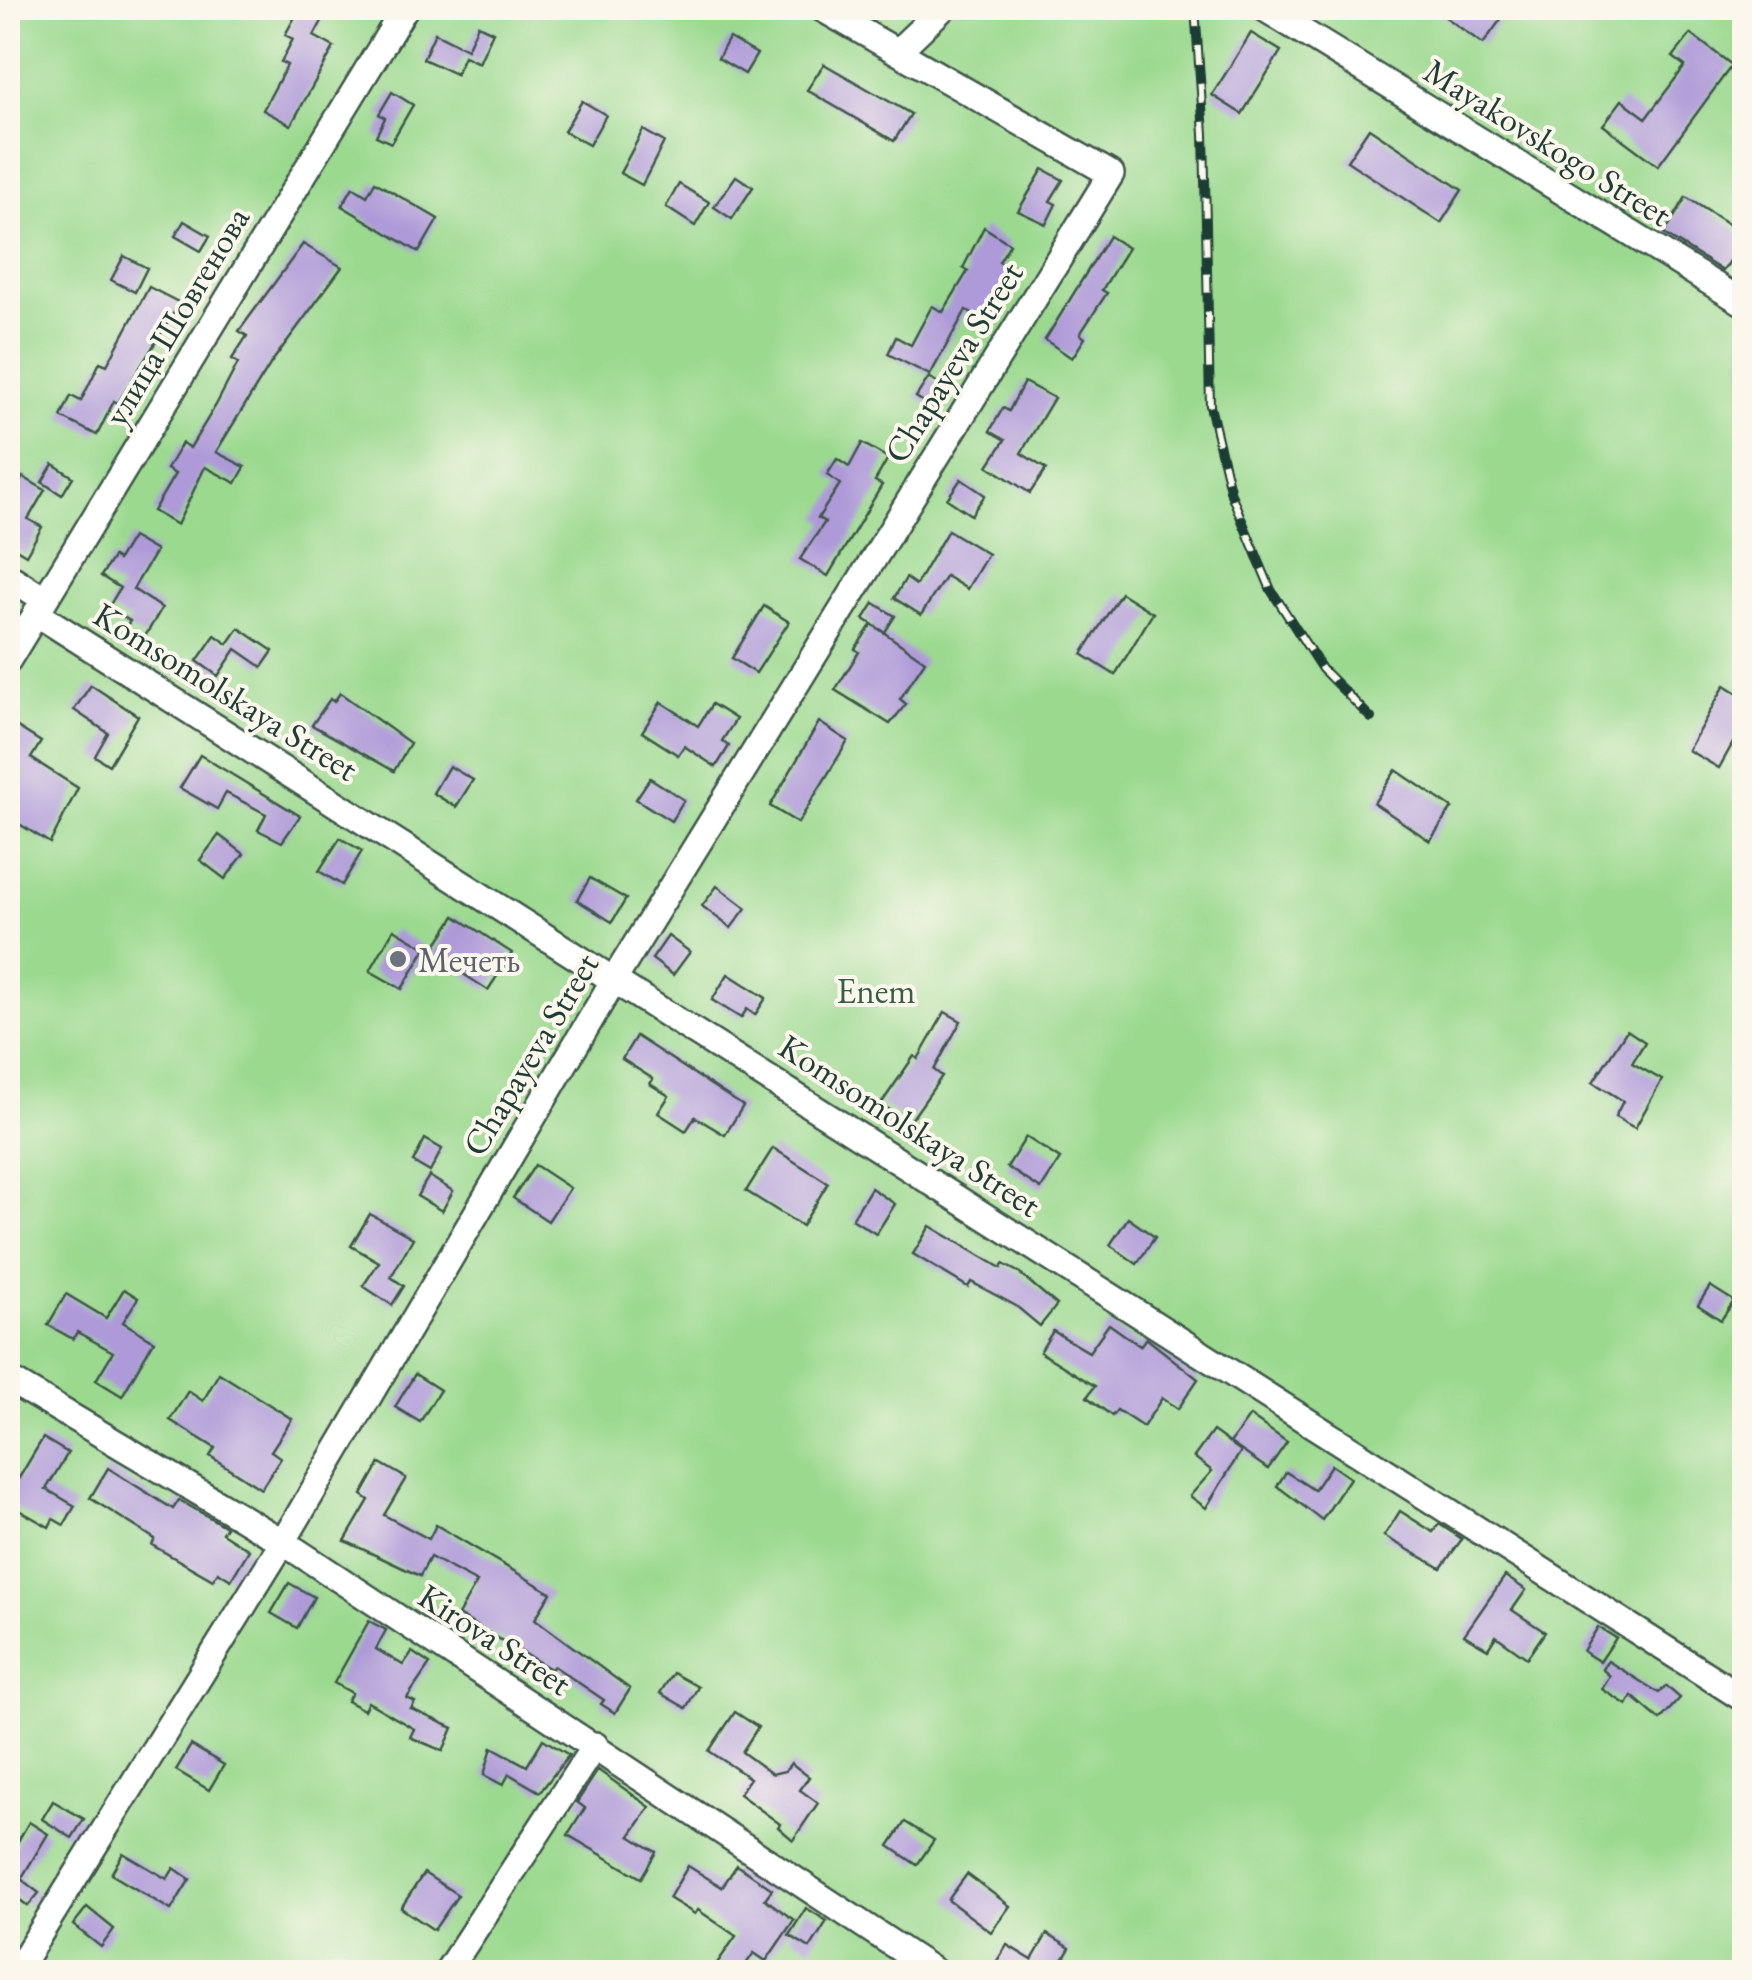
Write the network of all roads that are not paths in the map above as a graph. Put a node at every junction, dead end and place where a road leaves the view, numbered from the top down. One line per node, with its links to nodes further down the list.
1 (405, 8): 8 (street, улица Шовгенова)
2 (821, 8): 5 (street)
3 (943, 8): 5 (street)
4 (1264, 8): 6 (street, Mayakovskogo Street)
5 (898, 51): 10 (street, Chapayeva Street)
6 (1744, 303)
7 (8, 576): 8 (street, Komsomolskaya Street)
8 (40, 606): 9 (street, улица Шовгенова); 10 (street, Komsomolskaya Street)
9 (8, 660)
10 (615, 978): 12 (street, Chapayeva Street); 13 (street, Komsomolskaya Street)
11 (8, 1379): 12 (street, Kirova Street)
12 (283, 1542): 14 (street, Kirova Street); 15 (street, Chapayeva Street)
13 (1744, 1699)
14 (595, 1745): 16 (street); 17 (street, Kirova Street)
15 (16, 1972)
16 (447, 1972)
17 (935, 1972)

